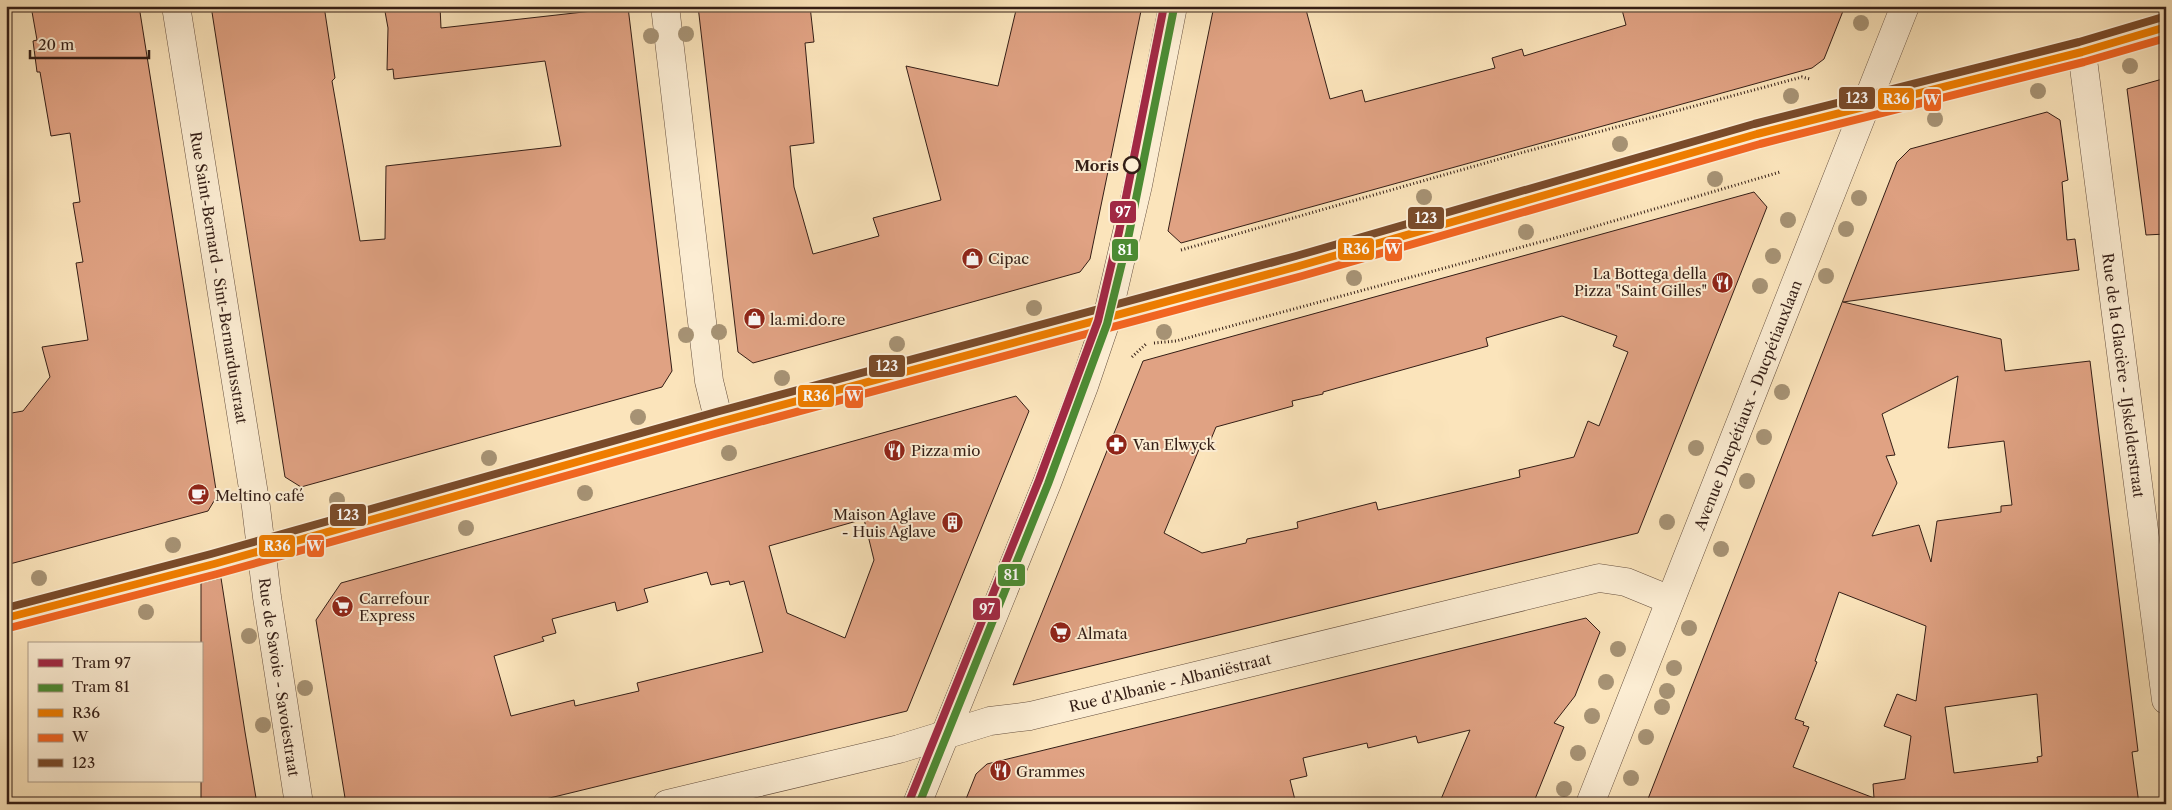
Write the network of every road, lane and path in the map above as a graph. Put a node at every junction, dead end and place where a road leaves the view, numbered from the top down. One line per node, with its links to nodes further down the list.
1 (176, 6): 14 (street, Rue Saint-Bernard - Sint-Bernardusstraat)
2 (665, 6): 13 (street)
3 (1173, 6): 11 (street)
4 (1905, 6): 8 (street, Avenue Ducpétiaux - Ducpétiauxlaan)
5 (2166, 27): 6 (street)
6 (2082, 52): 8 (street); 17 (street, Rue de la Glacière - IJskelderstraat)
7 (1810, 79): 10 (path)
8 (1866, 106): 11 (street); 15 (street, Avenue Ducpétiaux - Ducpétiauxlaan)
9 (1780, 172): 12 (path)
10 (1181, 250)
11 (1107, 318): 13 (street); 18 (street)
12 (1146, 344)
13 (719, 422): 14 (street)
14 (262, 550): 16 (street); 19 (street, Rue de Savoie - Savoiestraat)
15 (1670, 600): 18 (street, Rue d'Albanie - Albaniëstraat); 22 (street, Avenue Ducpétiaux - Ducpétiauxlaan)
16 (6, 618)
17 (2166, 700)
18 (945, 735): 20 (street, Rue d'Albanie - Albaniëstraat); 21 (street)
19 (299, 804)
20 (667, 804)
21 (917, 804)
22 (1590, 804)

